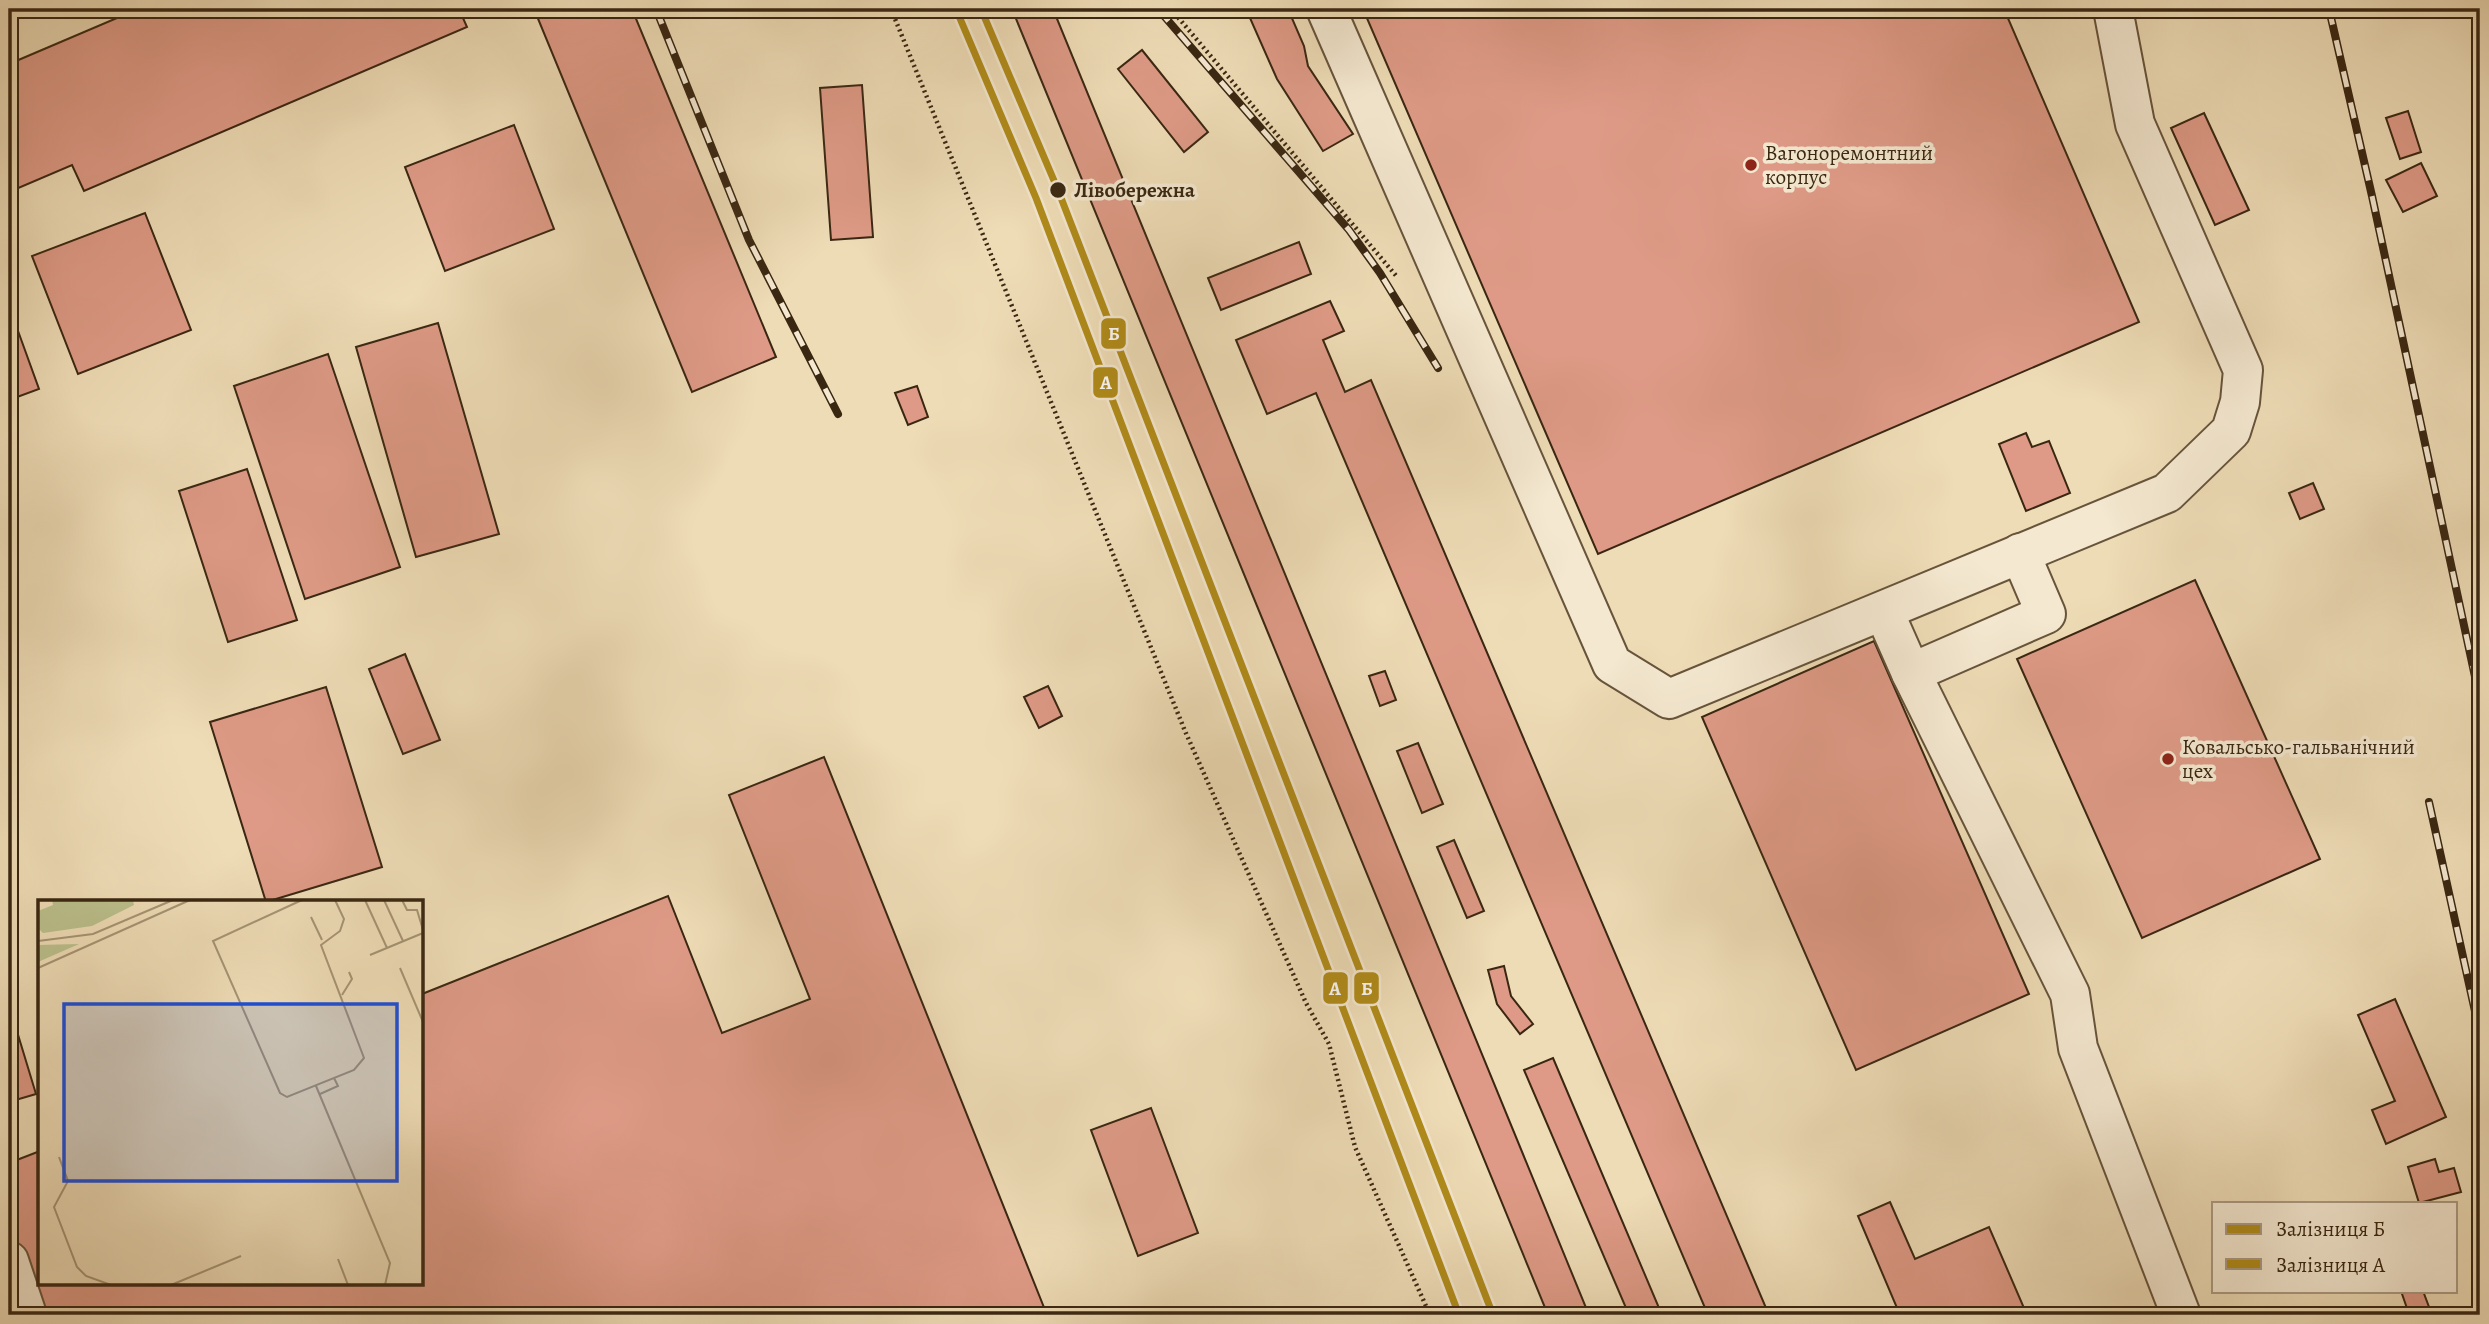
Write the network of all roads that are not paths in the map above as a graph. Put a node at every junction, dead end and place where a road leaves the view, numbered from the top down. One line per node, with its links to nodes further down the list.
1 (1326, 9): 4 (lane)
2 (2113, 9): 3 (lane)
3 (2020, 553): 4 (lane); 5 (lane)
4 (1884, 612): 5 (lane)
5 (1911, 673): 8 (lane)
6 (9, 1261): 7 (lane)
7 (27, 1315)
8 (2181, 1315)

